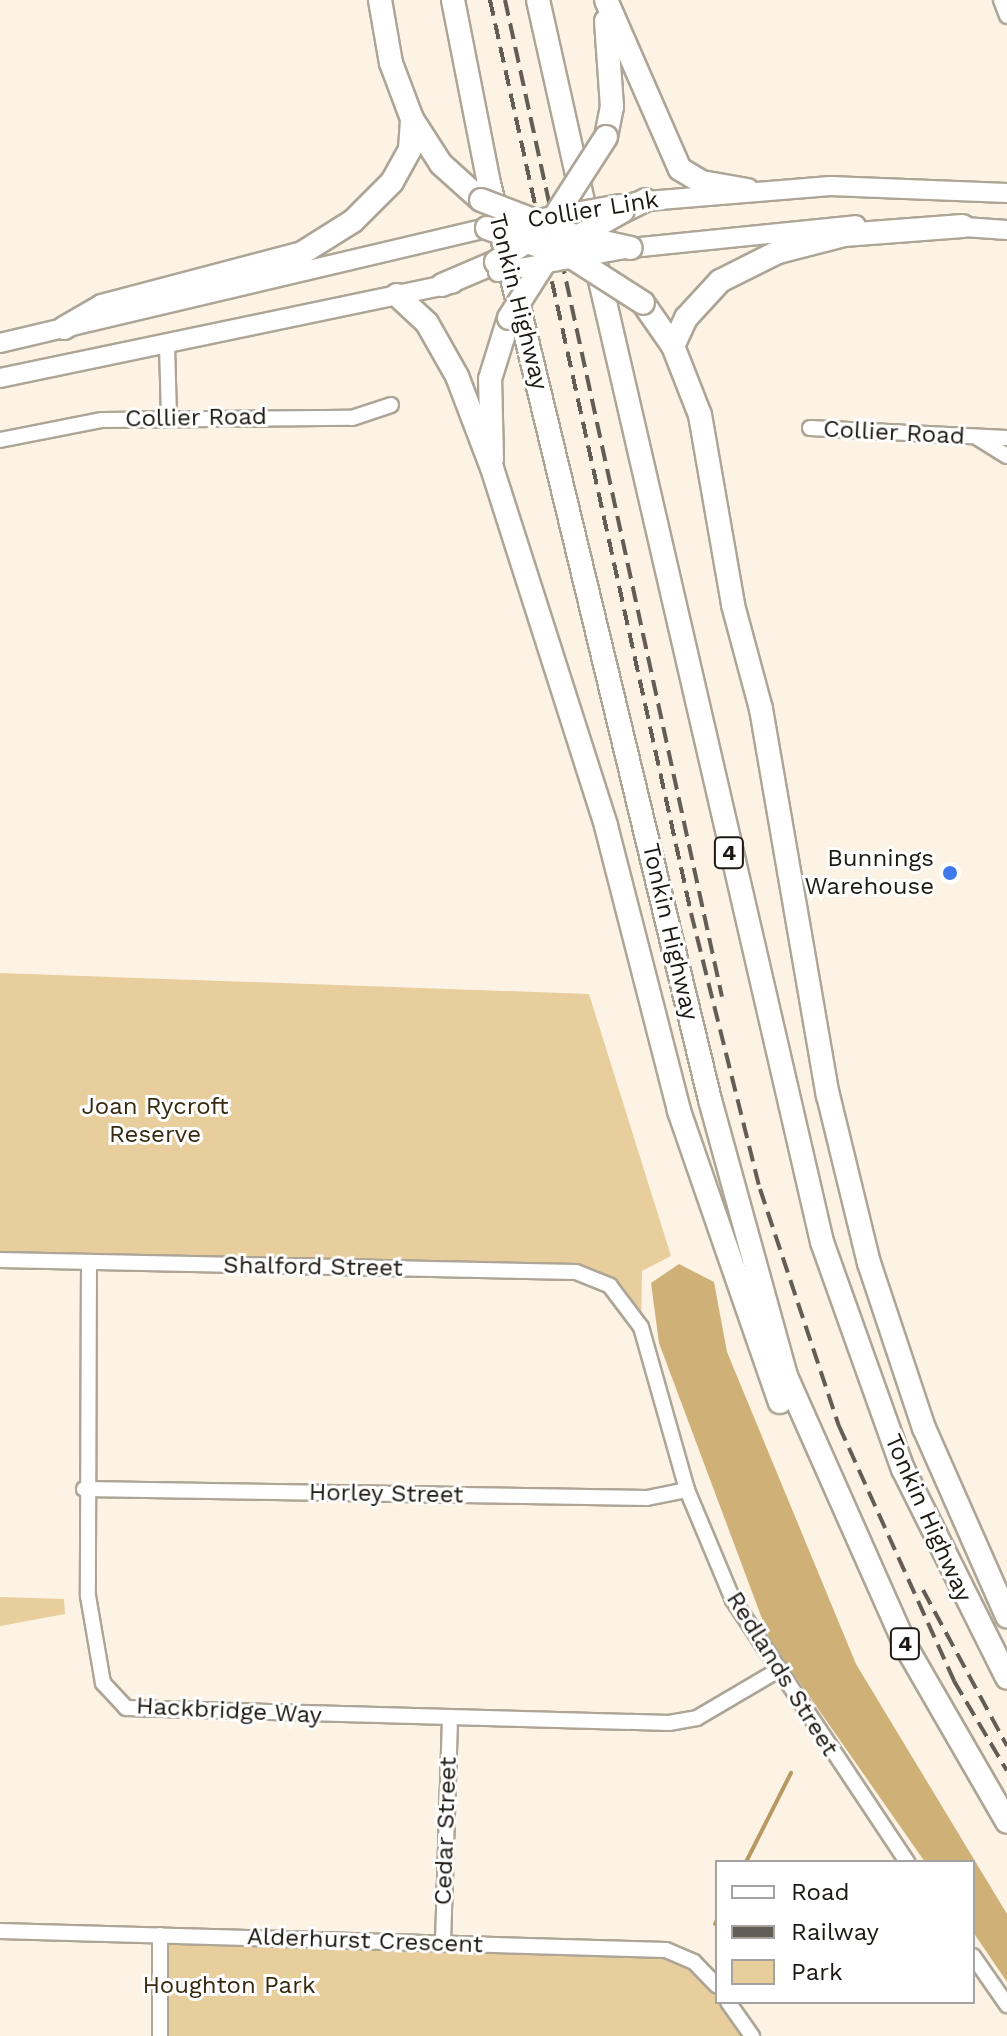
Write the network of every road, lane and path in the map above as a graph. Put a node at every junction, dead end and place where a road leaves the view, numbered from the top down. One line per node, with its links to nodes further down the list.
1 (380, 0): 7 (highway)
2 (453, 0): 37 (highway, Tonkin Highway / 4)
3 (538, 0): 42 (highway, Tonkin Highway / 4)
4 (605, 0): 8 (highway); 12 (highway, bridge)
5 (1001, 0): 6 (street)
6 (1007, 16)
7 (412, 119): 12 (highway, bridge); 21 (highway)
8 (747, 190): 9 (main road, Collier Link); 10 (main road, Collier Link)
9 (1007, 193)
10 (646, 200): 11 (highway)
11 (622, 207): 12 (main road, Collier Link, bridge); 16 (highway, bridge)
12 (546, 220): 14 (main road, Collier Link, bridge); 16 (highway, bridge); 18 (highway, bridge)
13 (963, 226): 15 (main road, Collier Link); 17 (main road, Collier Link); 24 (highway)
14 (487, 228): 18 (highway, bridge); 21 (main road, Collier Link)
15 (1007, 230)
16 (572, 235): 17 (highway, bridge); 18 (highway, bridge)
17 (631, 248): 18 (main road, Collier Link, bridge)
18 (549, 255): 19 (highway, bridge); 24 (highway, bridge); 33 (highway, bridge)
19 (442, 285): 20 (main road)
20 (397, 295): 23 (main road); 33 (highway)
21 (64, 328): 22 (main road, Collier Link)
22 (0, 343)
23 (167, 345): 25 (main road); 27 (street)
24 (673, 346): 40 (highway)
25 (0, 378)
26 (391, 405): 27 (street, Collier Road)
27 (169, 416): 31 (street, Collier Road)
28 (810, 428): 29 (street, Collier Road)
29 (978, 438): 30 (street, Collier Road); 32 (street, Collier Road)
30 (1007, 438)
31 (0, 440)
32 (1007, 456)
33 (492, 468): 37 (highway)
34 (0, 1260): 35 (street, Shalford Street)
35 (89, 1262): 36 (street, Shalford Street); 38 (street, Hackbridge Way)
36 (620, 1293): 39 (street, Redlands Street)
37 (818, 1458): 44 (highway, Tonkin Highway / 4)
38 (84, 1489): 39 (street, Horley Street); 43 (street, Hackbridge Way)
39 (687, 1490): 41 (street, Redlands Street)
40 (1007, 1616)
41 (775, 1672): 43 (street, Hackbridge Way); 45 (street, Redlands Street)
42 (1007, 1678)
43 (450, 1719): 48 (street, Cedar Street)
44 (1007, 1822)
45 (906, 1860)
46 (0, 1931): 47 (street, Alderhurst Crescent)
47 (160, 1935): 48 (street, Alderhurst Crescent); 53 (street)
48 (443, 1942): 50 (street, Alderhurst Crescent)
49 (975, 1959): 52 (street)
50 (715, 1984)
51 (729, 2004): 54 (street)
52 (1007, 2005)
53 (160, 2036)
54 (752, 2036)

